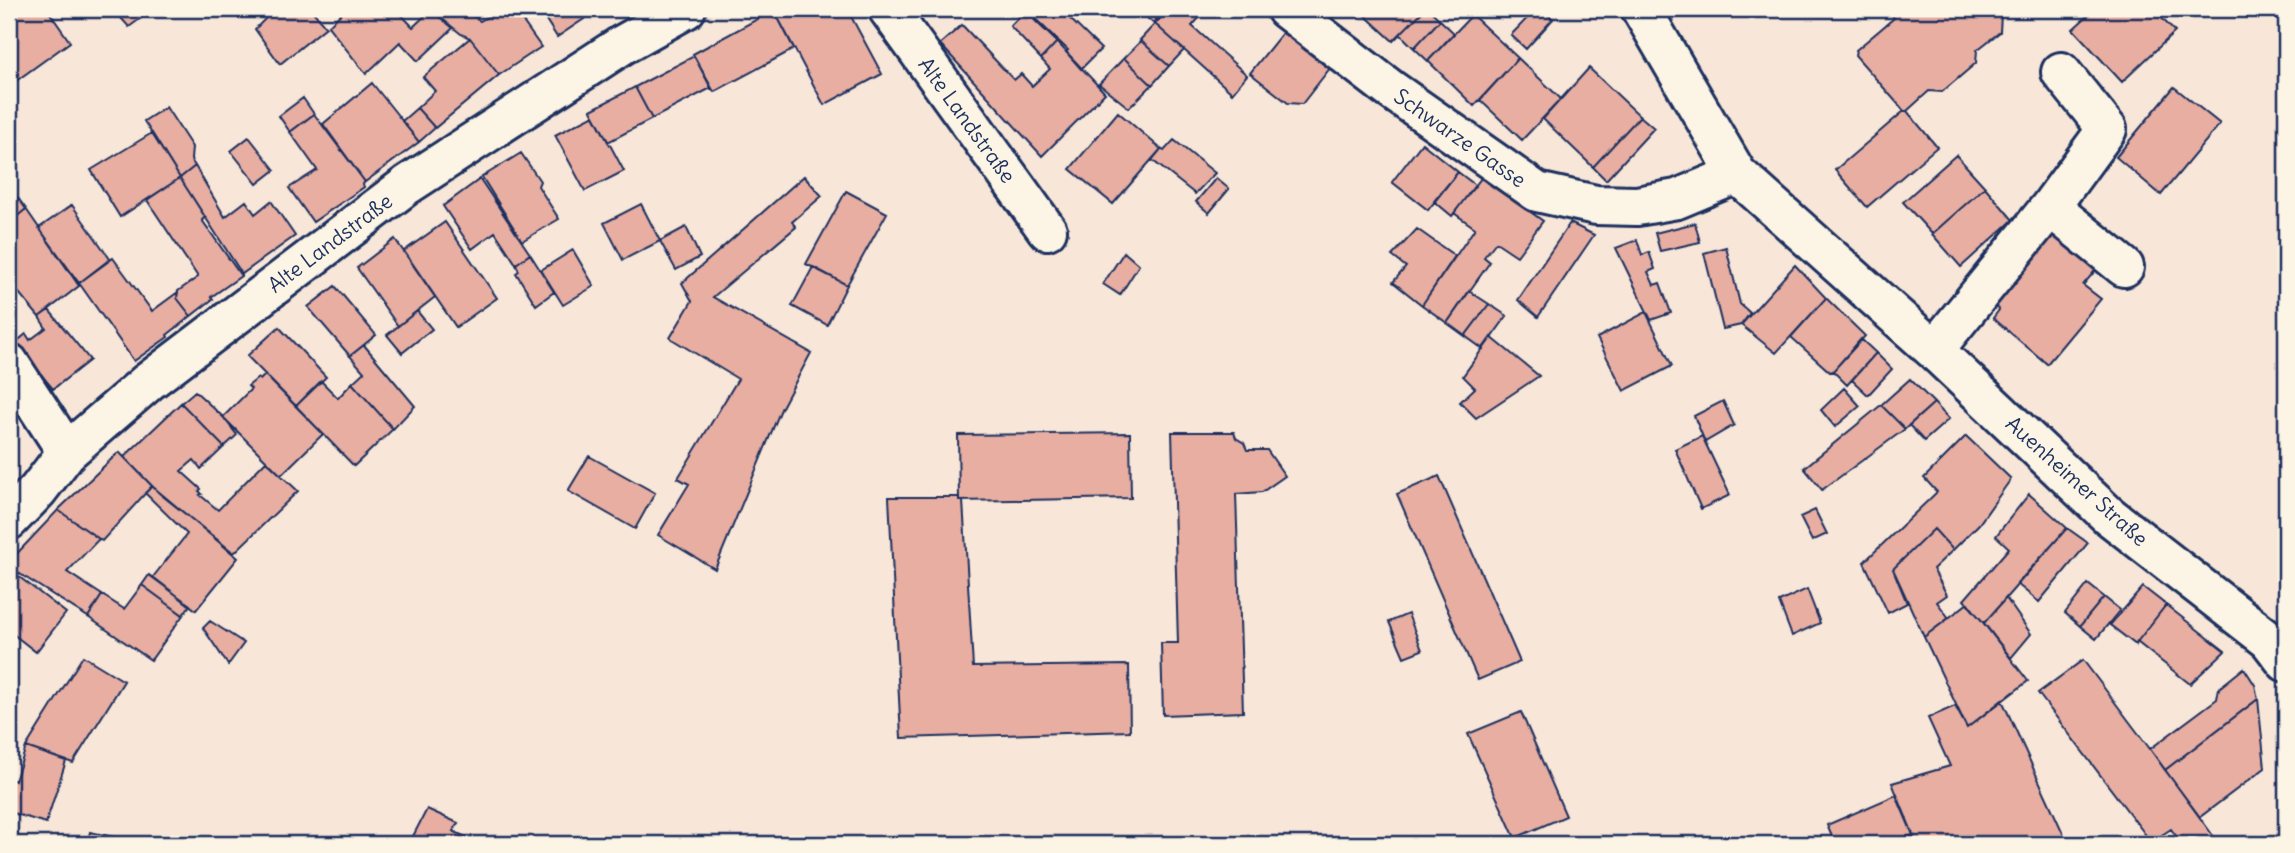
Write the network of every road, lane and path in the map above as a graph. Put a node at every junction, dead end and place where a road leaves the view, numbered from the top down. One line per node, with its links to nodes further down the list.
1 (686, 9): 12 (street, Alte Landstraße)
2 (888, 9): 8 (street, Alte Landstraße)
3 (1286, 9): 6 (street, Schwarze Gasse)
4 (1641, 9): 6 (street, Auenheimer Straße)
5 (2061, 72): 7 (street)
6 (1737, 174): 10 (street, Auenheimer Straße)
7 (2050, 207): 9 (street); 10 (street)
8 (1046, 230)
9 (2124, 268)
10 (1934, 350): 14 (street, Auenheimer Straße)
11 (9, 363): 12 (street)
12 (67, 452): 13 (street, Alte Landstraße)
13 (9, 520)
14 (2286, 662)

